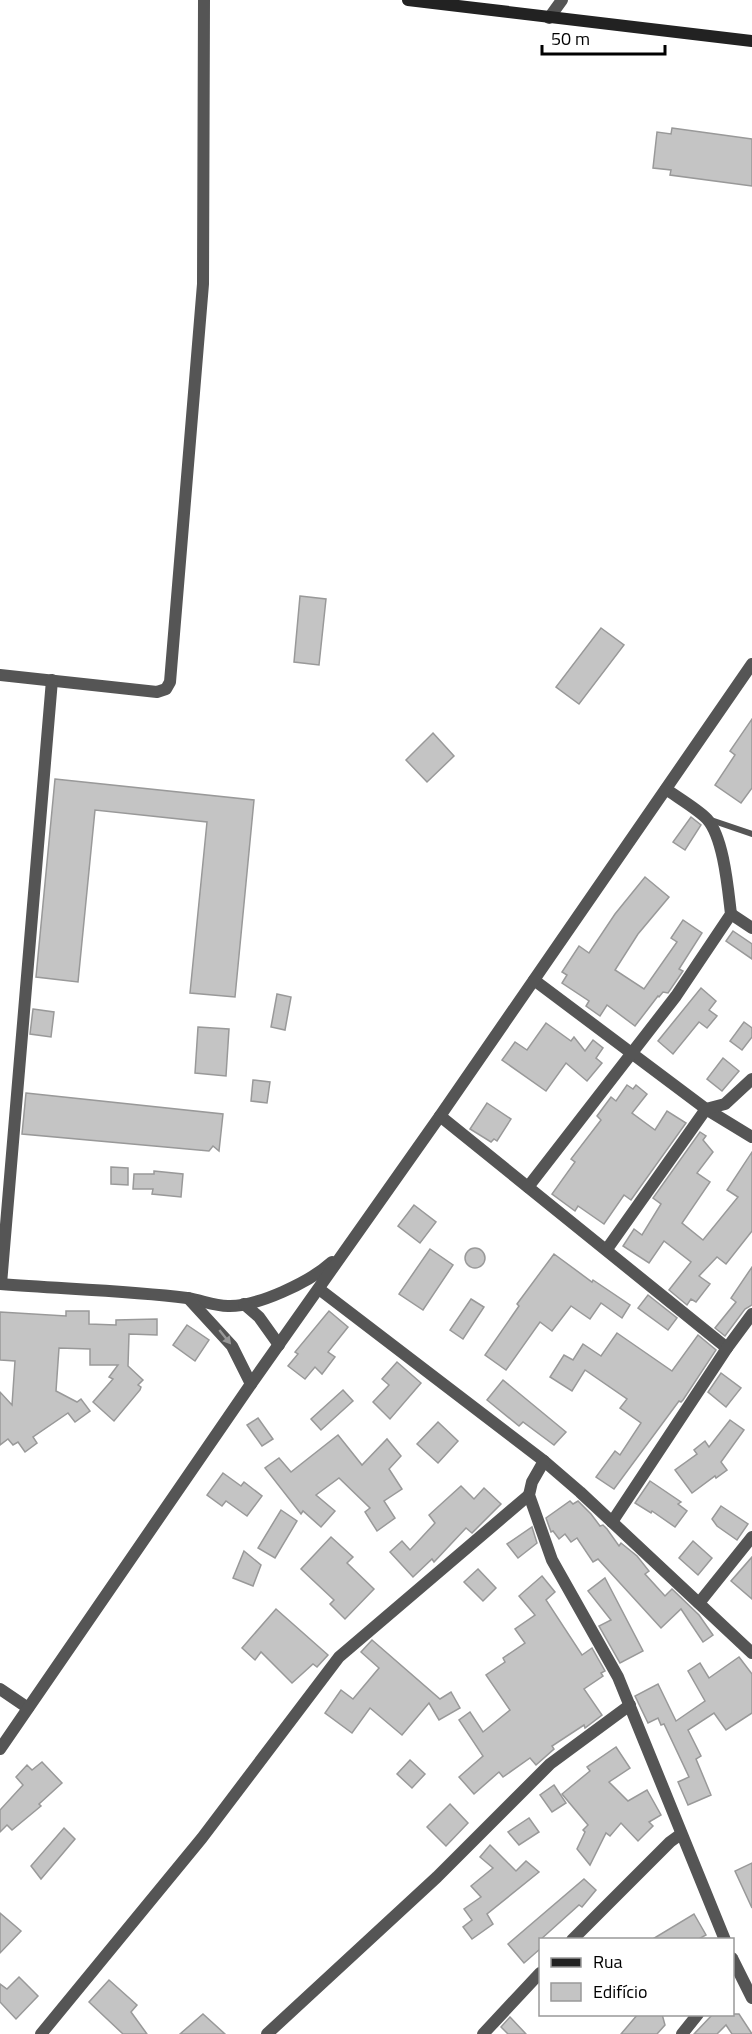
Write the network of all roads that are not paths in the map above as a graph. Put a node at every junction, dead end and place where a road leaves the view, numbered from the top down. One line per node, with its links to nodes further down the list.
1 (204, 0): 8 (street)
2 (408, 0): 4 (main road)
3 (562, 0): 4 (street)
4 (549, 18): 5 (main road)
5 (752, 41)
6 (752, 664): 9 (street)
7 (0, 675): 8 (street)
8 (52, 680): 23 (street)
9 (666, 789): 10 (street); 14 (street)
10 (708, 819): 11 (lane); 12 (street)
11 (752, 834)
12 (731, 914): 13 (street); 15 (street)
13 (752, 928)
14 (534, 980): 15 (street); 18 (street)
15 (632, 1054): 17 (street); 20 (street)
16 (752, 1079): 17 (street)
17 (706, 1109): 19 (street); 21 (street)
18 (440, 1116): 20 (street); 22 (street)
19 (752, 1137)
20 (528, 1187): 21 (street)
21 (607, 1249): 29 (street)
22 (346, 1250): 24 (street); 26 (street)
23 (1, 1284): 25 (street)
24 (319, 1289): 28 (street); 31 (street)
25 (188, 1298): 26 (street); 30 (street, one-way to 30)
26 (244, 1304): 28 (street)
27 (752, 1314): 29 (street)
28 (279, 1345): 30 (street)
29 (727, 1348): 33 (street)
30 (251, 1384): 39 (street)
31 (544, 1461): 32 (street); 33 (street)
32 (529, 1495): 38 (street); 48 (street)
33 (612, 1522): 35 (street)
34 (752, 1537): 35 (street)
35 (699, 1603): 36 (street)
36 (752, 1653)
37 (0, 1689): 39 (street)
38 (630, 1705): 41 (street); 49 (street)
39 (28, 1708): 40 (street)
40 (0, 1749)
41 (681, 1834): 42 (street); 43 (street)
42 (574, 1938)
43 (724, 1938)
44 (734, 1966): 46 (street)
45 (539, 1974): 50 (street)
46 (752, 1998)
47 (696, 2016): 51 (street)
48 (40, 2034)
49 (267, 2034)
50 (483, 2034)
51 (682, 2034)

